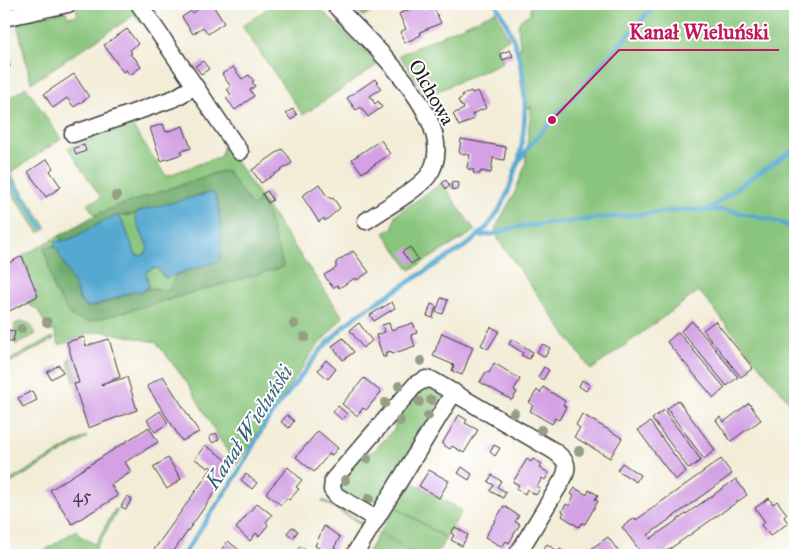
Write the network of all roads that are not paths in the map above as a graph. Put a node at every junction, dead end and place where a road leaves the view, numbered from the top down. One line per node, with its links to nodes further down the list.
1 (68, 4): 4 (street)
2 (139, 4): 5 (street)
3 (334, 4): 8 (street, Olchowa)
4 (4, 18)
5 (195, 86): 6 (street); 7 (street)
6 (74, 134)
7 (240, 152)
8 (366, 221)
9 (454, 392): 10 (street); 10 (street); 12 (street)
10 (376, 519): 11 (street)
11 (354, 555)
12 (517, 555)

